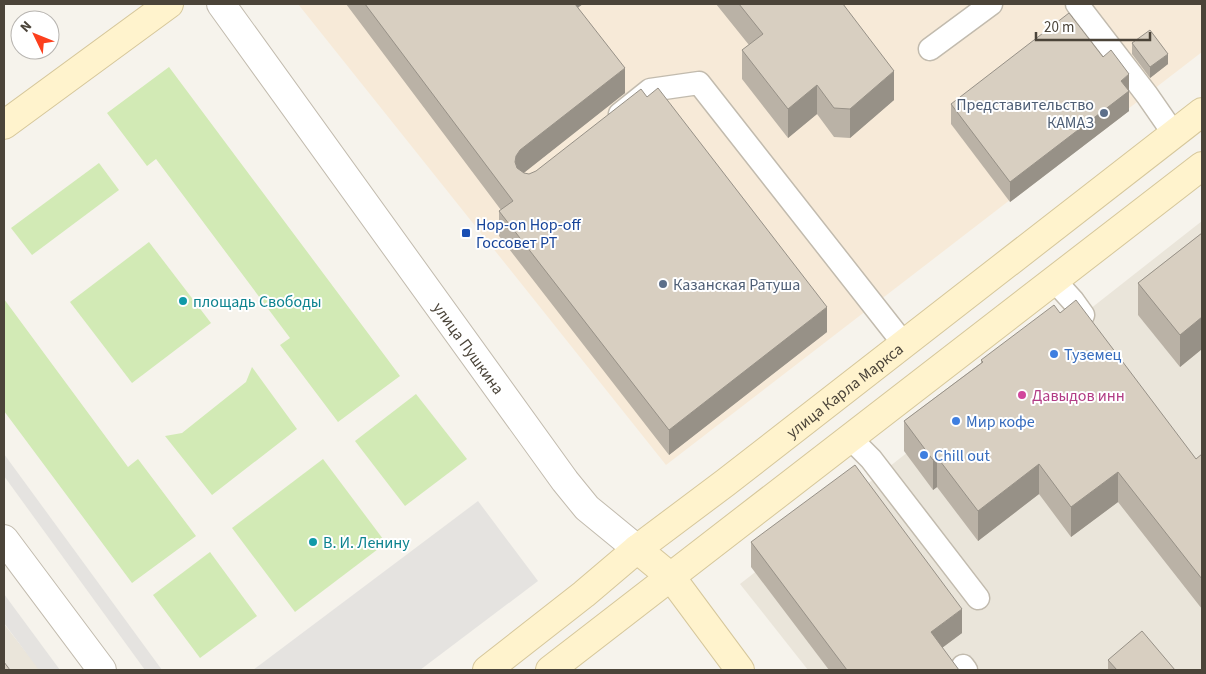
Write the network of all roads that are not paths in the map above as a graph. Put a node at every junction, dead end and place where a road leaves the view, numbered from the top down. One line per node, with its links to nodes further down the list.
1 (169, 4): 7 (main road)
2 (221, 4): 16 (street, улица Пушкина)
3 (991, 4): 5 (lane)
4 (1076, 4): 9 (lane)
5 (930, 49)
6 (1202, 112): 9 (main road, улица Карла Маркса)
7 (4, 125)
8 (604, 126): 13 (lane)
9 (1174, 134): 13 (main road, улица Карла Маркса)
10 (1202, 166): 11 (main road)
11 (1054, 280): 12 (lane); 14 (main road)
12 (1083, 315)
13 (904, 344): 16 (main road, улица Карла Маркса)
14 (850, 438): 17 (main road); 18 (lane)
15 (4, 539): 19 (street)
16 (637, 549): 17 (main road, улица Пушкина); 20 (main road, улица Карла Маркса)
17 (671, 578): 21 (main road); 22 (main road, улица Пушкина)
18 (978, 598)
19 (102, 670)
20 (487, 670)
21 (550, 670)
22 (740, 670)

